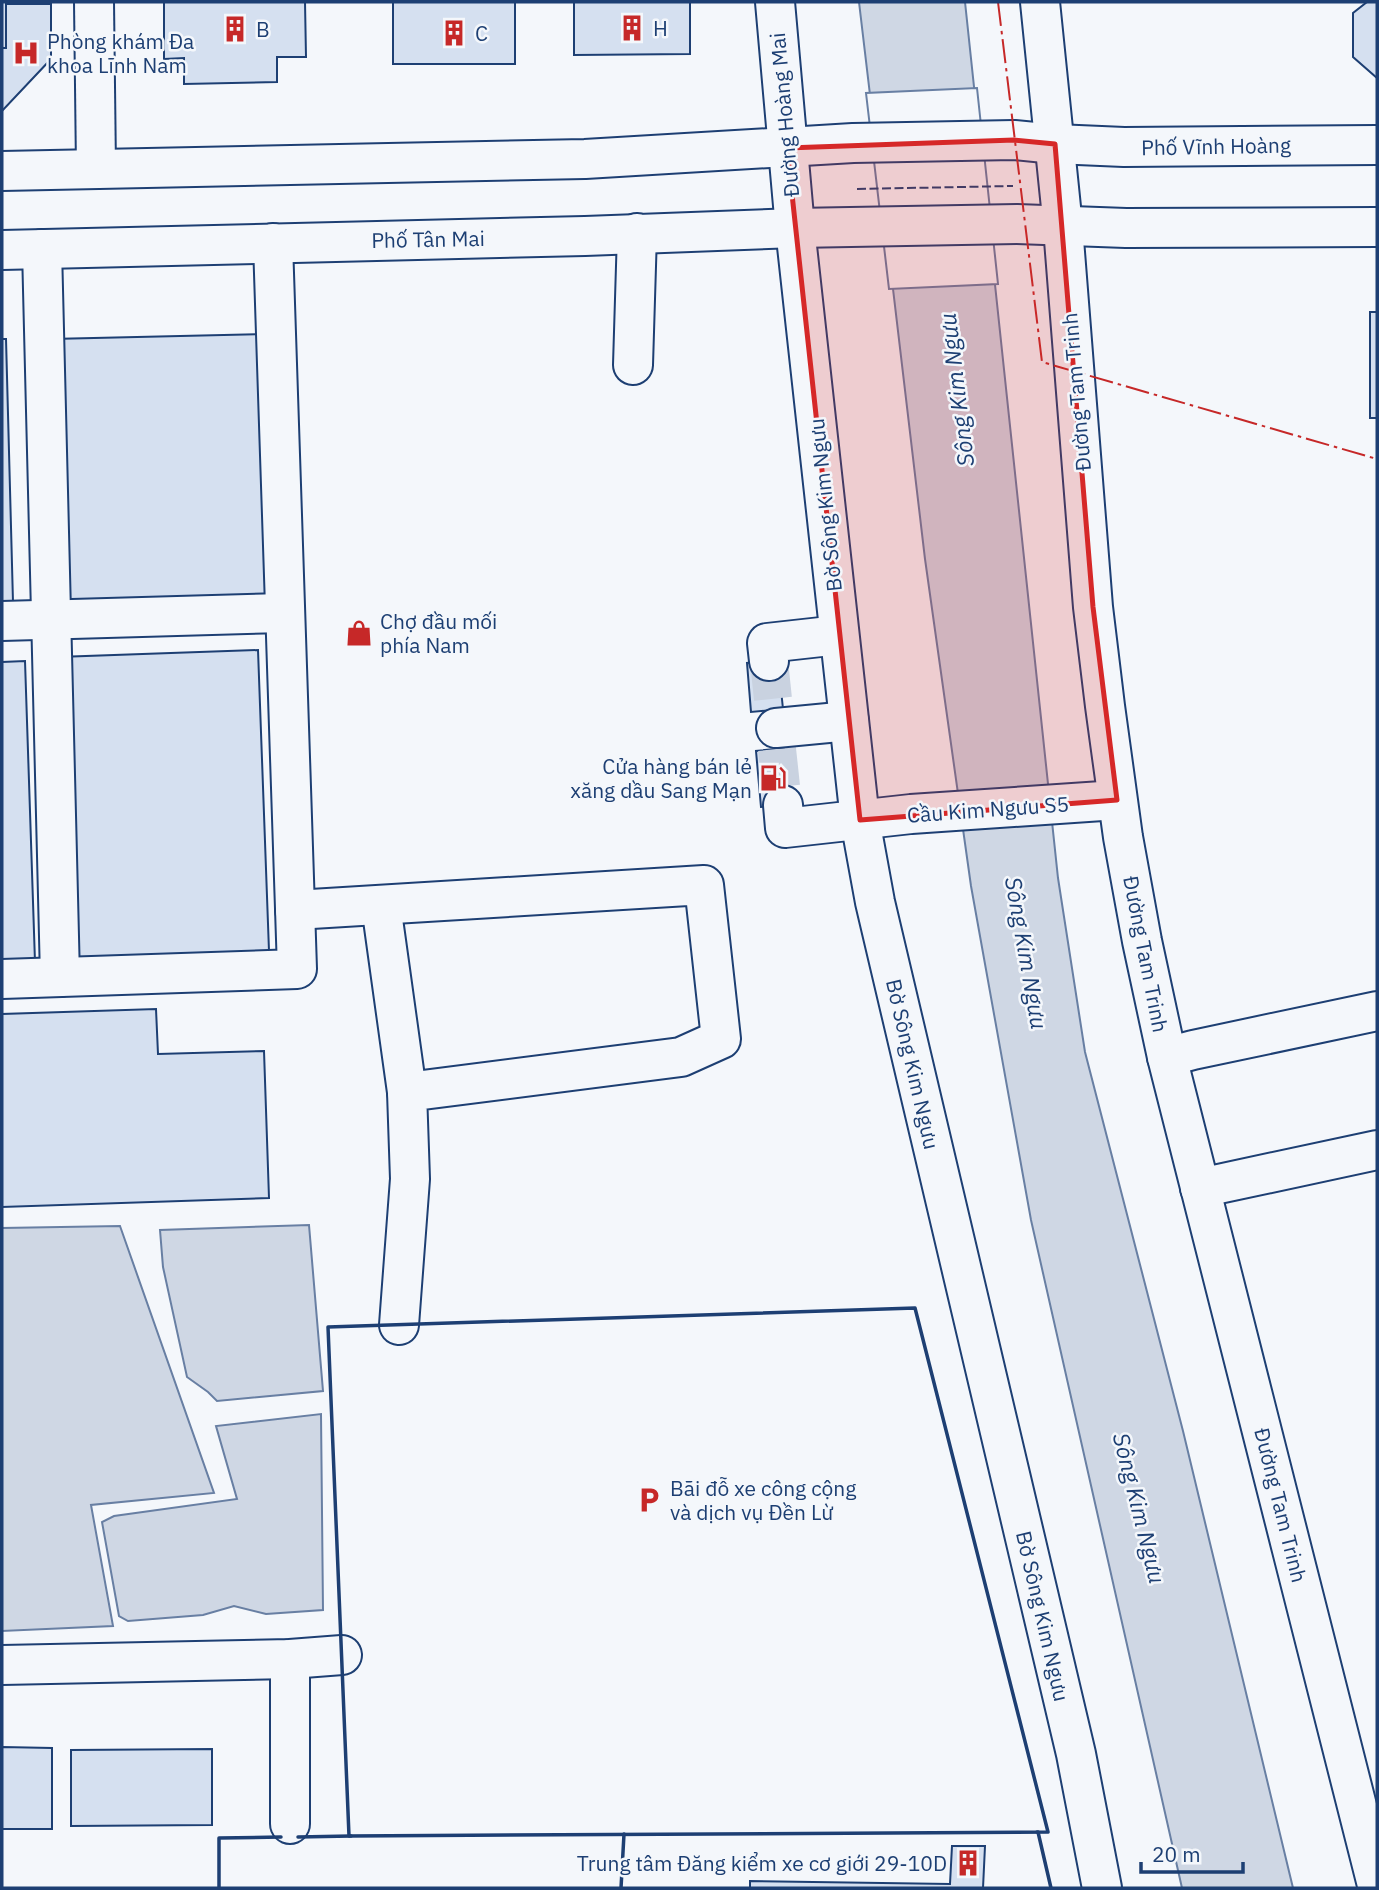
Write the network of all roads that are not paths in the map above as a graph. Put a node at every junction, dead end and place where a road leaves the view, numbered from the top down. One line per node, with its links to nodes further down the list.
1 (94, 2): 7 (main road)
2 (775, 2): 6 (main road, Đường Hoàng Mai)
3 (1040, 2): 4 (main road, Đường Tam Trinh)
4 (1055, 144): 5 (main road, Phố Vĩnh Hoàng); 6 (main road); 9 (main road, Đường Tam Trinh)
5 (1377, 145)
6 (787, 148): 7 (main road); 10 (main road, Đường Hoàng Mai)
7 (96, 169): 8 (main road)
8 (2, 171)
9 (1063, 227): 10 (main road, Phố Tân Mai); 11 (main road); 24 (main road, Đường Tam Trinh)
10 (795, 228): 12 (main road, Phố Tân Mai); 20 (main road, Bờ Sông Kim Ngưu)
11 (1377, 228)
12 (637, 233): 13 (main road, Phố Tân Mai); 16 (main road)
13 (273, 243): 14 (main road, Phố Tân Mai); 17 (main road)
14 (42, 249): 15 (main road, Phố Tân Mai); 18 (main road)
15 (2, 250)
16 (634, 365)
17 (284, 613): 18 (main road); 28 (main road)
18 (51, 620): 19 (main road); 29 (main road)
19 (2, 621)
20 (839, 635): 21 (main road); 22 (main road, Bờ Sông Kim Ngưu)
21 (769, 661)
22 (849, 720): 23 (main road); 26 (main road, Bờ Sông Kim Ngưu)
23 (776, 729)
24 (1117, 800): 26 (main road, Cầu Kim Ngưu S5); 32 (main road, Đường Tam Trinh)
25 (783, 805): 26 (main road, Cầu Kim Ngưu S5)
26 (860, 820): 42 (main road, Bờ Sông Kim Ngưu)
27 (381, 905): 28 (main road); 33 (main road); 33 (main road)
28 (295, 910): 29 (main road)
29 (60, 977): 30 (main road)
30 (2, 979)
31 (1377, 1011): 32 (main road)
32 (1167, 1057): 35 (main road, Đường Tam Trinh)
33 (407, 1092): 36 (main road)
34 (1377, 1150): 35 (main road)
35 (1200, 1188): 41 (main road, Đường Tam Trinh)
36 (399, 1325)
37 (342, 1655): 38 (main road)
38 (290, 1659): 39 (main road); 40 (main road)
39 (2, 1665)
40 (290, 1824)
41 (1377, 1885)
42 (1102, 1888)

